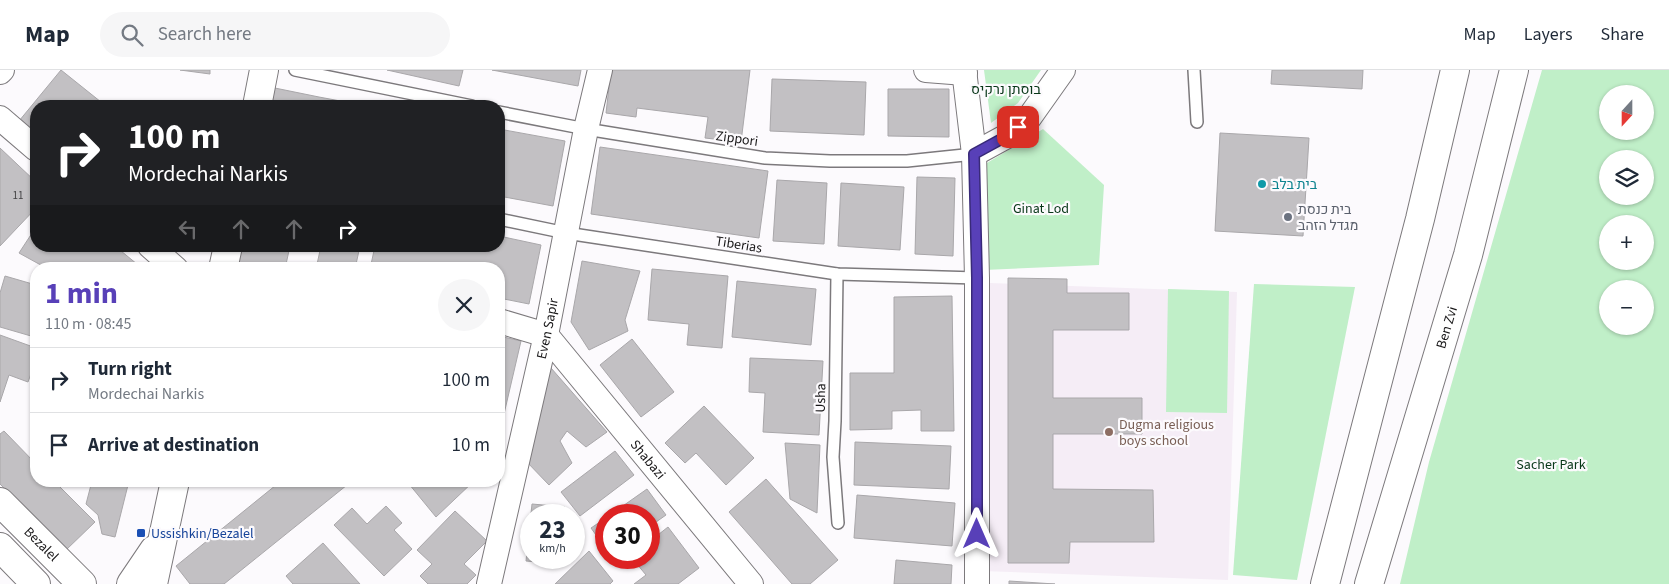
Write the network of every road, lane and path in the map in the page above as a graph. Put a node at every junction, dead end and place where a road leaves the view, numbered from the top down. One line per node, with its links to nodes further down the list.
1 (264, 70): 10 (main road)
2 (295, 70): 11 (lane)
3 (600, 70): 15 (street, Even Sapir)
4 (926, 70): 9 (street)
5 (1063, 70): 17 (street)
6 (1194, 70): 14 (lane)
7 (1455, 70): 38 (main road)
8 (1514, 70): 39 (main road, Ben Zvi)
9 (964, 72): 17 (street)
10 (258, 100)
11 (442, 100)
12 (505, 113): 15 (lane, Zippori)
13 (0, 118): 16 (street)
14 (1198, 122)
15 (586, 129): 17 (lane, Zippori); 19 (street, Even Sapir)
16 (30, 144)
17 (974, 154): 23 (street)
18 (505, 221): 19 (lane, Tiberias)
19 (566, 233): 22 (lane, Tiberias); 25 (street, Even Sapir)
20 (157, 252): 21 (street)
21 (168, 262)
22 (837, 274): 23 (lane, Tiberias); 28 (lane, Usha)
23 (977, 278): 37 (street)
24 (505, 323): 25 (street)
25 (546, 335): 35 (street, Even Sapir); 36 (street, Shabazi)
26 (174, 487): 29 (main road)
27 (0, 502): 32 (main road, Bezalel)
28 (838, 523)
29 (162, 536): 33 (main road); 34 (main road)
30 (0, 547): 31 (main road)
31 (36, 584)
32 (82, 584)
33 (131, 584)
34 (153, 584)
35 (488, 584)
36 (751, 584)
37 (978, 584)
38 (1325, 584)
39 (1369, 584)

